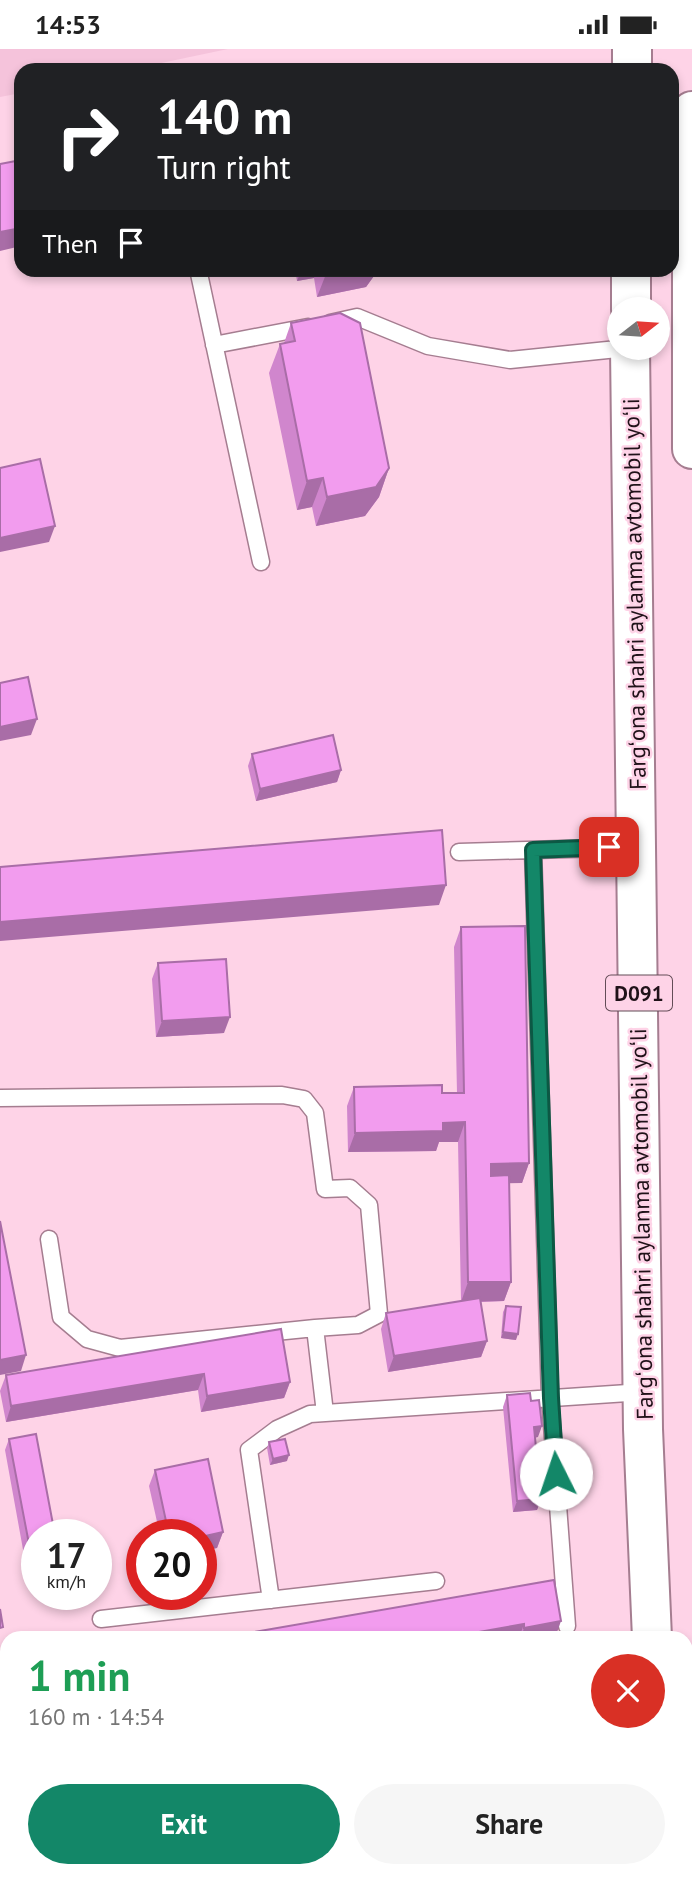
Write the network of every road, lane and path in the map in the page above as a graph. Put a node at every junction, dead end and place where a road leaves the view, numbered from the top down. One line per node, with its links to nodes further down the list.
1 (692, 111): 8 (highway)
2 (200, 277): 5 (lane)
3 (631, 277): 4 (highway)
4 (631, 297)
5 (214, 345): 6 (lane); 9 (lane)
6 (607, 350)
7 (629, 361): 10 (highway, Fargʻona shahri aylanma avtomobil yoʻli / D091)
8 (692, 449)
9 (261, 562)
10 (637, 847): 11 (lane); 16 (highway, Fargʻona shahri aylanma avtomobil yoʻli / D091)
11 (533, 850): 12 (lane); 17 (lane)
12 (459, 852)
13 (0, 1098): 15 (lane)
14 (48, 1239): 15 (lane)
15 (315, 1328): 18 (lane)
16 (643, 1392): 17 (lane); 23 (highway, Fargʻona shahri aylanma avtomobil yoʻli / D091)
17 (551, 1398): 18 (lane); 22 (lane)
18 (325, 1413): 20 (lane)
19 (436, 1581): 20 (lane)
20 (271, 1600): 21 (lane)
21 (101, 1619)
22 (567, 1626)
23 (652, 1631)

